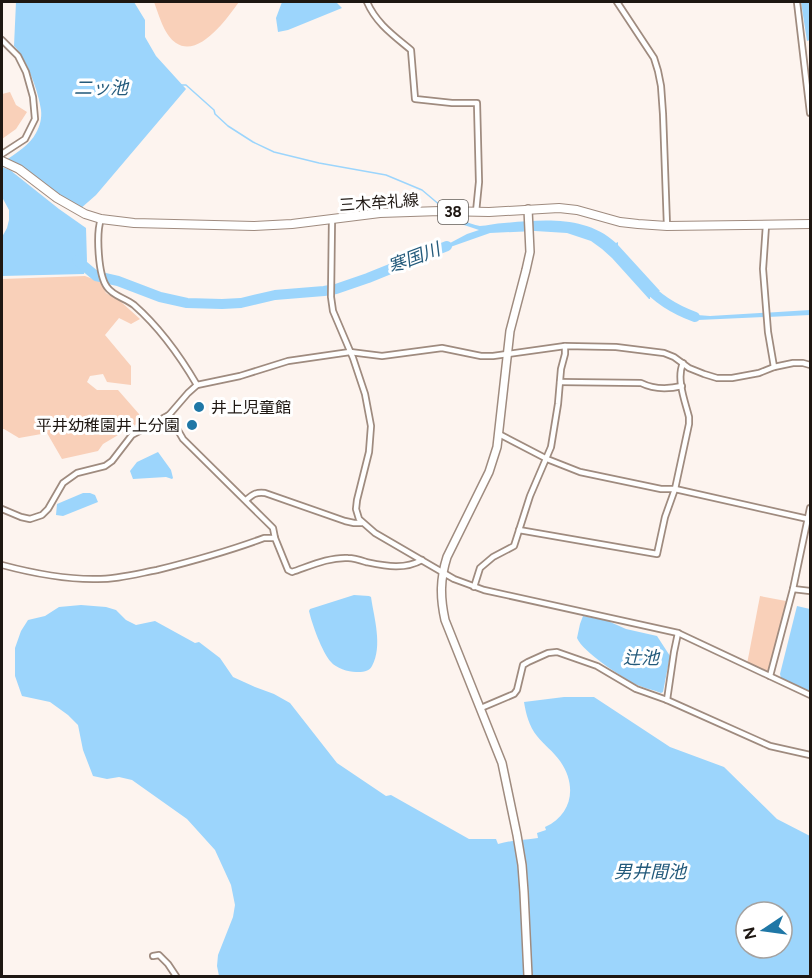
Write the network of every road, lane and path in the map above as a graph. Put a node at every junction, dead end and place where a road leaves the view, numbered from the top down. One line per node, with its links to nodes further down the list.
1 (367, 2): 11 (street)
2 (617, 2): 16 (street)
3 (797, 2): 6 (street)
4 (2, 40): 8 (street)
5 (810, 45): 6 (street)
6 (802, 48): 7 (street)
7 (810, 112)
8 (2, 154)
9 (2, 161): 12 (main road, 三木牟礼線 / 38)
10 (528, 209): 11 (main road, 三木牟礼線 / 38); 16 (main road, 三木牟礼線 / 38); 19 (street)
11 (476, 212): 13 (main road, 三木牟礼線 / 38)
12 (98, 218): 13 (main road, 三木牟礼線 / 38); 24 (street)
13 (332, 219): 18 (street)
14 (810, 224): 15 (main road, 三木牟礼線 / 38)
15 (766, 225): 16 (main road, 三木牟礼線 / 38); 22 (street)
16 (667, 226)
17 (565, 346): 19 (street); 20 (street); 23 (street)
18 (350, 352): 19 (street); 24 (street); 34 (street)
19 (507, 354): 27 (street)
20 (683, 363): 22 (street); 25 (street)
21 (810, 365): 22 (street)
22 (774, 367)
23 (560, 382): 25 (street); 28 (street)
24 (196, 385): 26 (street)
25 (682, 386): 29 (street)
26 (170, 416): 30 (street); 32 (street)
27 (499, 434): 28 (street); 39 (street)
28 (547, 459): 29 (street); 35 (street)
29 (675, 489): 33 (street); 35 (street)
30 (246, 500): 34 (street); 36 (street)
31 (810, 508): 33 (street)
32 (2, 509)
33 (808, 519): 41 (street)
34 (362, 523): 37 (street)
35 (519, 530): 40 (street)
36 (275, 538): 37 (street); 38 (street)
37 (422, 560): 39 (street)
38 (2, 565)
39 (442, 571): 40 (street); 47 (street)
40 (474, 587): 43 (street)
41 (793, 589): 42 (street); 44 (street)
42 (810, 591)
43 (678, 633): 44 (street); 46 (street)
44 (770, 676): 45 (street)
45 (810, 695)
46 (666, 700): 47 (street); 48 (street)
47 (481, 708): 51 (street)
48 (810, 755)
49 (153, 956): 50 (street)
50 (176, 976)
51 (528, 976)

